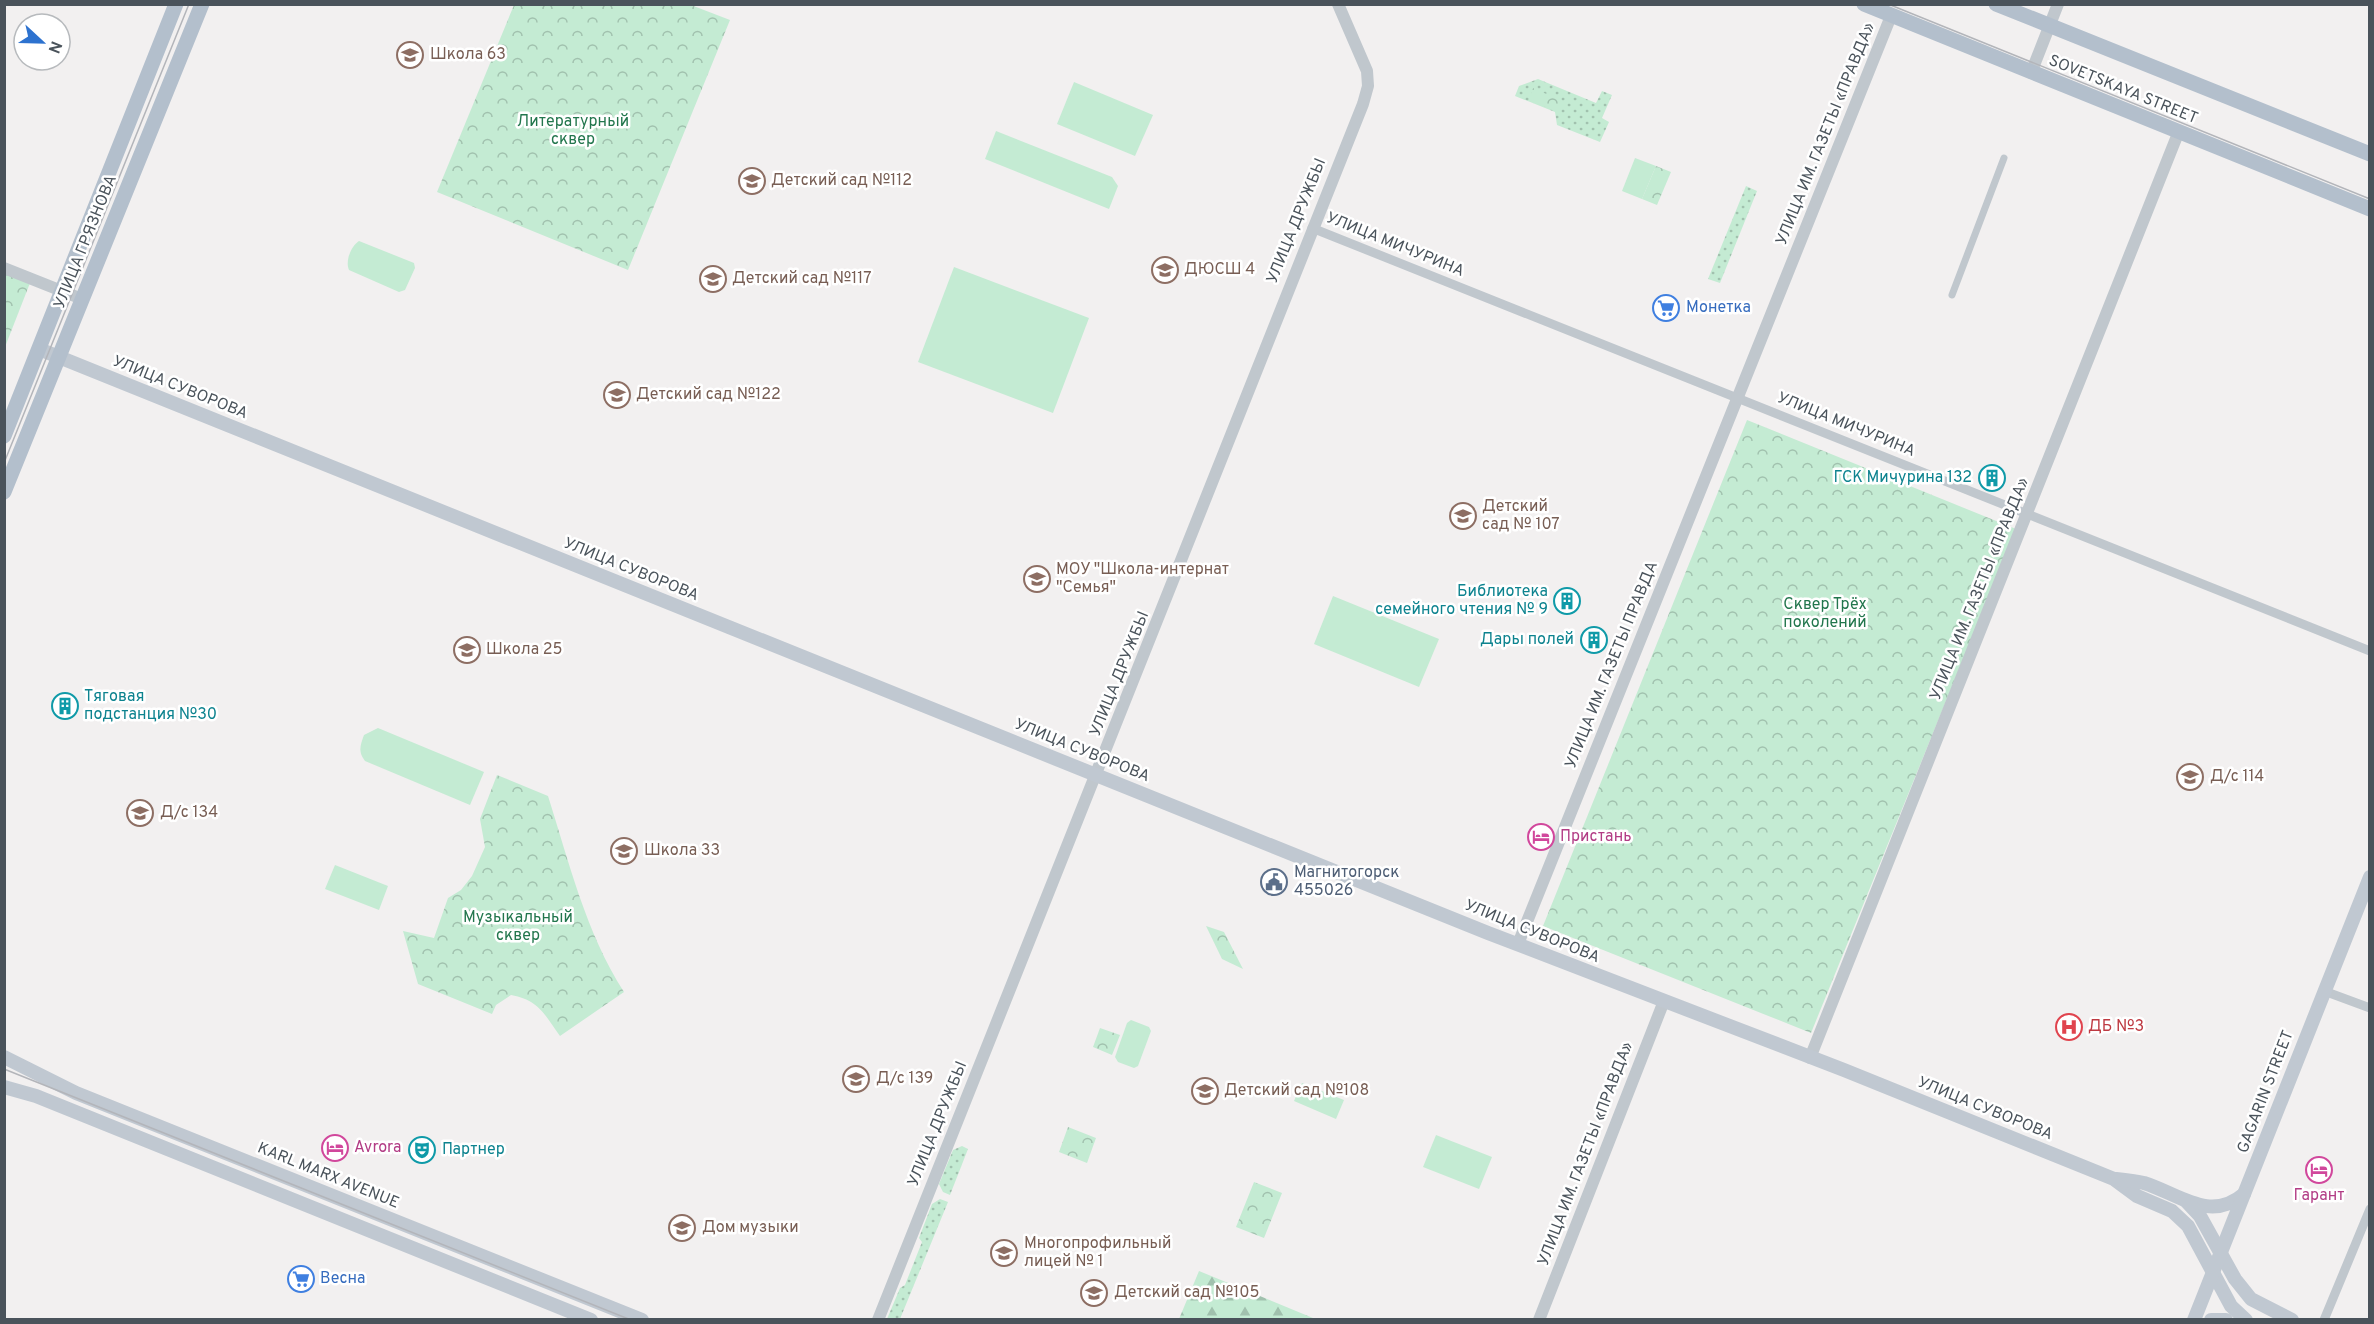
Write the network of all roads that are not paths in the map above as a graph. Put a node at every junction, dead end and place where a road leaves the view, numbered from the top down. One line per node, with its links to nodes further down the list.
1 (176, 4): 16 (main road, УЛИЦА ГРЯЗНОВА)
2 (202, 4): 18 (main road, УЛИЦА ГРЯЗНОВА)
3 (1338, 4): 14 (street, УЛИЦА ДРУЖБЫ)
4 (1864, 4): 7 (main road, SOVETSKAYA STREET)
5 (1996, 4): 8 (main road, SOVETSKAYA STREET)
6 (2058, 4): 8 (street)
7 (1892, 16): 9 (main road, SOVETSKAYA STREET); 21 (street, УЛИЦА ИМ. ГАЗЕТЫ «ПРАВДА»)
8 (2050, 25): 9 (street); 11 (main road, SOVETSKAYA STREET)
9 (2031, 73): 10 (main road, SOVETSKAYA STREET)
10 (2179, 131): 13 (main road, SOVETSKAYA STREET); 24 (street, УЛИЦА ИМ. ГАЗЕТЫ «ПРАВДА»)
11 (2370, 154)
12 (2004, 158): 17 (street)
13 (2370, 209)
14 (1312, 228): 21 (street, УЛИЦА МИЧУРИНА); 26 (street, УЛИЦА ДРУЖБЫ)
15 (4, 268): 16 (street)
16 (62, 291): 18 (street); 19 (main road, УЛИЦА ГРЯЗНОВА)
17 (1952, 295)
18 (82, 299): 20 (main road, УЛИЦА ГРЯЗНОВА)
19 (39, 350): 20 (main road, УЛИЦА СУВОРОВА); 22 (main road, УЛИЦА ГРЯЗНОВА)
20 (59, 358): 23 (main road, УЛИЦА ГРЯЗНОВА); 26 (main road, УЛИЦА СУВОРОВА)
21 (1736, 397): 24 (street, УЛИЦА МИЧУРИНА); 28 (street, УЛИЦА ИМ. ГАЗЕТЫ ПРАВДА)
22 (4, 436)
23 (4, 492)
24 (2028, 513): 25 (street, УЛИЦА МИЧУРИНА); 33 (street, УЛИЦА ИМ. ГАЗЕТЫ «ПРАВДА»)
25 (2370, 651)
26 (1097, 776): 28 (main road, УЛИЦА СУВОРОВА); 43 (street, УЛИЦА ДРУЖБЫ)
27 (2370, 877): 29 (main road, GAGARIN STREET)
28 (1518, 944): 30 (main road, УЛИЦА СУВОРОВА)
29 (2324, 991): 31 (street); 36 (main road, GAGARIN STREET)
30 (1664, 1001): 33 (main road, УЛИЦА СУВОРОВА); 44 (street, УЛИЦА ИМ. ГАЗЕТЫ «ПРАВДА»)
31 (2370, 1008)
32 (4, 1057): 42 (main road, KARL MARX AVENUE)
33 (1810, 1058): 35 (main road, УЛИЦА СУВОРОВА)
34 (4, 1087): 41 (main road, KARL MARX AVENUE)
35 (2114, 1179): 37 (main road, УЛИЦА СУВОРОВА); 40 (main road, УЛИЦА СУВОРОВА)
36 (2245, 1193): 37 (main road, УЛИЦА СУВОРОВА); 39 (main road, GAGARIN STREET)
37 (2186, 1201): 39 (main road, УЛИЦА СУВОРОВА)
38 (2370, 1209): 50 (street)
39 (2221, 1252): 40 (main road, GAGARIN STREET); 49 (main road, УЛИЦА СУВОРОВА)
40 (2213, 1272): 45 (main road, GAGARIN STREET); 48 (main road, УЛИЦА СУВОРОВА)
41 (591, 1320)
42 (642, 1320)
43 (878, 1320)
44 (1539, 1320)
45 (2194, 1320)
46 (2211, 1320): 47 (main road)
47 (2226, 1320)
48 (2246, 1320)
49 (2292, 1320)
50 (2324, 1320)

